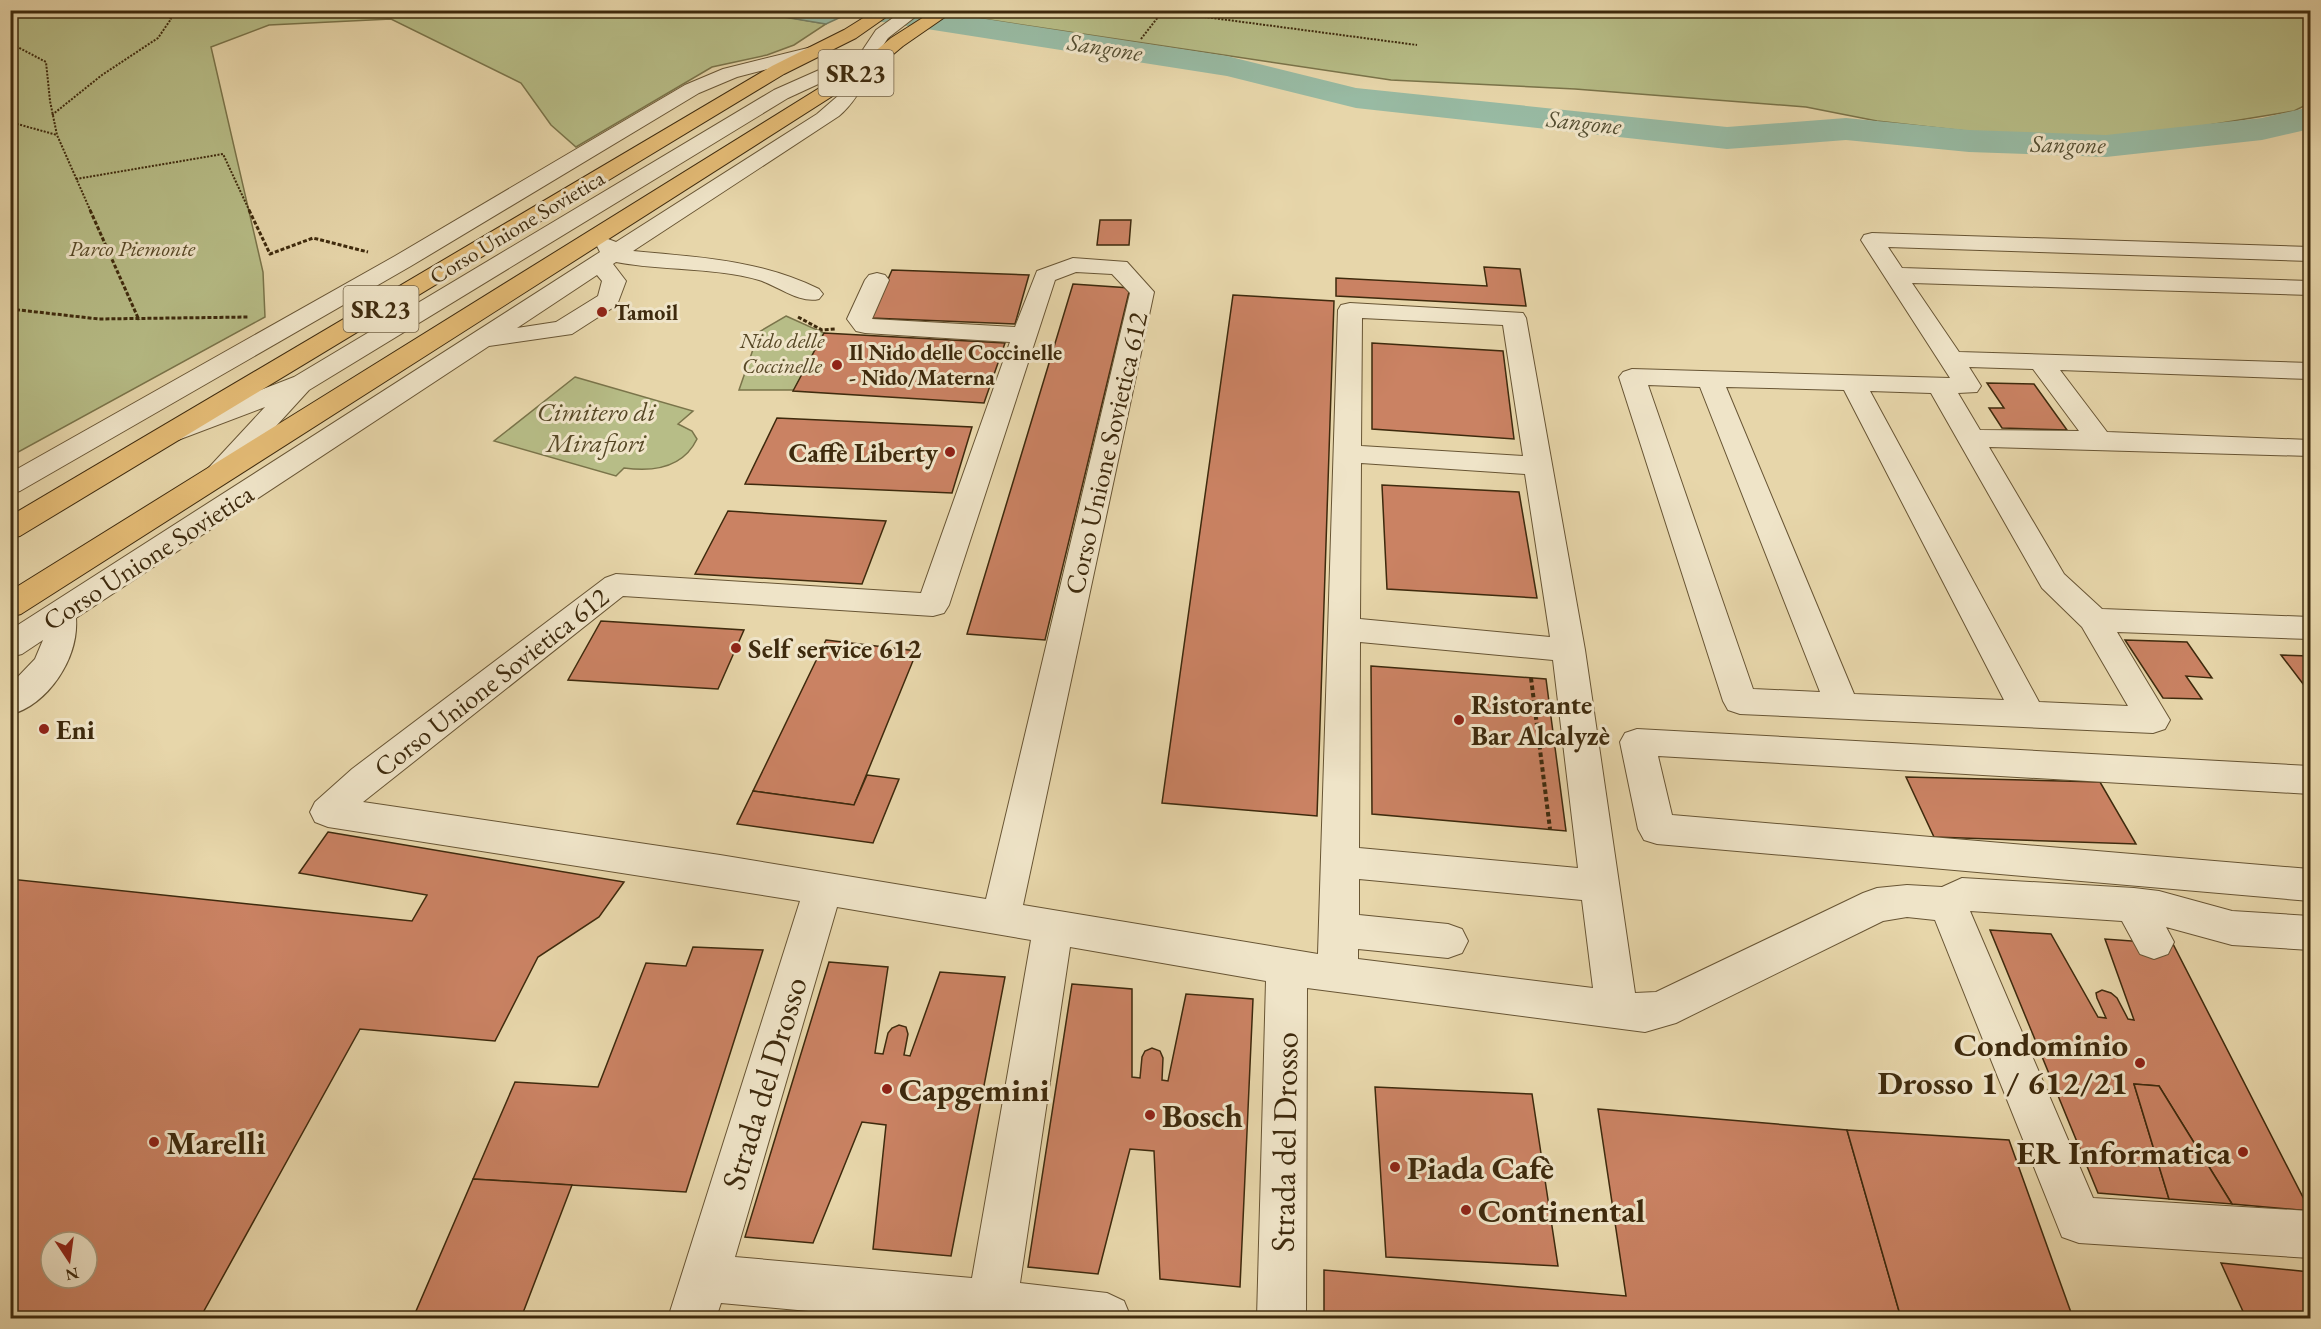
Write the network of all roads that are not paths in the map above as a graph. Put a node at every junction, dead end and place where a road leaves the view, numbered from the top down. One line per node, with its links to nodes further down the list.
1 (888, 10): 4 (main road, Corso Unione Sovietica / SR23)
2 (916, 11): 5 (street)
3 (942, 13): 5 (main road, Corso Unione Sovietica / SR23)
4 (855, 31): 6 (main road, Corso Unione Sovietica / SR23); 10 (street)
5 (894, 38): 7 (main road, Corso Unione Sovietica / SR23)
6 (820, 50): 8 (street, Corso Unione Sovietica); 9 (main road, Corso Unione Sovietica / SR23)
7 (865, 62): 10 (street); 11 (street, Corso Unione Sovietica)
8 (698, 87): 9 (street, Corso Unione Sovietica); 22 (street, Corso Unione Sovietica)
9 (751, 87): 10 (street, Corso Unione Sovietica); 29 (main road, Corso Unione Sovietica / SR23)
10 (781, 94): 11 (street, Corso Unione Sovietica); 27 (street, Corso Unione Sovietica)
11 (823, 107): 12 (main road, Corso Unione Sovietica / SR23); 14 (street, Corso Unione Sovietica)
12 (601, 232): 14 (street, Corso Unione Sovietica); 19 (main road, Corso Unione Sovietica / SR23)
13 (2310, 254): 15 (street)
14 (606, 259): 18 (street); 21 (street, Corso Unione Sovietica); 21 (street)
15 (1895, 275): 17 (street); 25 (street)
16 (877, 280): 20 (street)
17 (2310, 288)
18 (811, 294)
19 (461, 320): 21 (street, Corso Unione Sovietica); 36 (main road, Corso Unione Sovietica / SR23)
20 (1025, 335): 53 (street, Corso Unione Sovietica 612); 56 (street, Corso Unione Sovietica 612)
21 (475, 344): 40 (street, Corso Unione Sovietica)
22 (255, 346): 29 (street, Corso Unione Sovietica); 37 (street, Corso Unione Sovietica)
23 (2041, 362): 24 (street); 25 (street); 32 (street)
24 (2310, 371)
25 (1946, 372): 28 (street); 31 (street)
26 (1710, 379): 28 (street); 47 (street); 47 (street)
27 (303, 382): 30 (street); 36 (street)
28 (1853, 383): 48 (street)
29 (222, 404): 30 (main road, Corso Unione Sovietica / SR23)
30 (171, 434): 38 (main road, Corso Unione Sovietica / SR23)
31 (1971, 438): 32 (street); 41 (street)
32 (2098, 441): 33 (street)
33 (2310, 448)
34 (1348, 454): 35 (street); 35 (street); 43 (street)
35 (1538, 466): 45 (street)
36 (215, 477): 39 (main road, Corso Unione Sovietica / SR23)
37 (10, 485)
38 (10, 529)
39 (10, 606)
40 (60, 614): 44 (street, Corso Unione Sovietica); 46 (street)
41 (2094, 621): 42 (street); 48 (street)
42 (2310, 628)
43 (1344, 629): 45 (street); 50 (street)
44 (10, 646)
45 (1569, 650): 52 (street)
46 (10, 703)
47 (1842, 706): 48 (street)
48 (2028, 714)
49 (2310, 780): 51 (street)
50 (1340, 862): 52 (street); 58 (street)
51 (2310, 885)
52 (1600, 886): 64 (street)
53 (823, 888): 56 (street, Corso Unione Sovietica 612); 66 (street, Strada del Drosso)
54 (1948, 904): 55 (street, Corso Unione Sovietica 612); 64 (street, Corso Unione Sovietica 612); 65 (street)
55 (2134, 905): 59 (street, Corso Unione Sovietica 612); 61 (street)
56 (1001, 917): 57 (street, Corso Unione Sovietica 612)
57 (1053, 926): 62 (street, Corso Unione Sovietica 612); 67 (street)
58 (1339, 930): 60 (street); 63 (street)
59 (2310, 933)
60 (1448, 941)
61 (2154, 942)
62 (1287, 966): 63 (street, Corso Unione Sovietica 612); 69 (street, Strada del Drosso)
63 (1338, 975): 64 (street, Corso Unione Sovietica 612)
64 (1616, 1008)
65 (2310, 1235)
66 (699, 1298): 67 (street, Strada del Drosso)
67 (991, 1311): 68 (street, Strada del Drosso)
68 (1107, 1318)
69 (1281, 1318)

